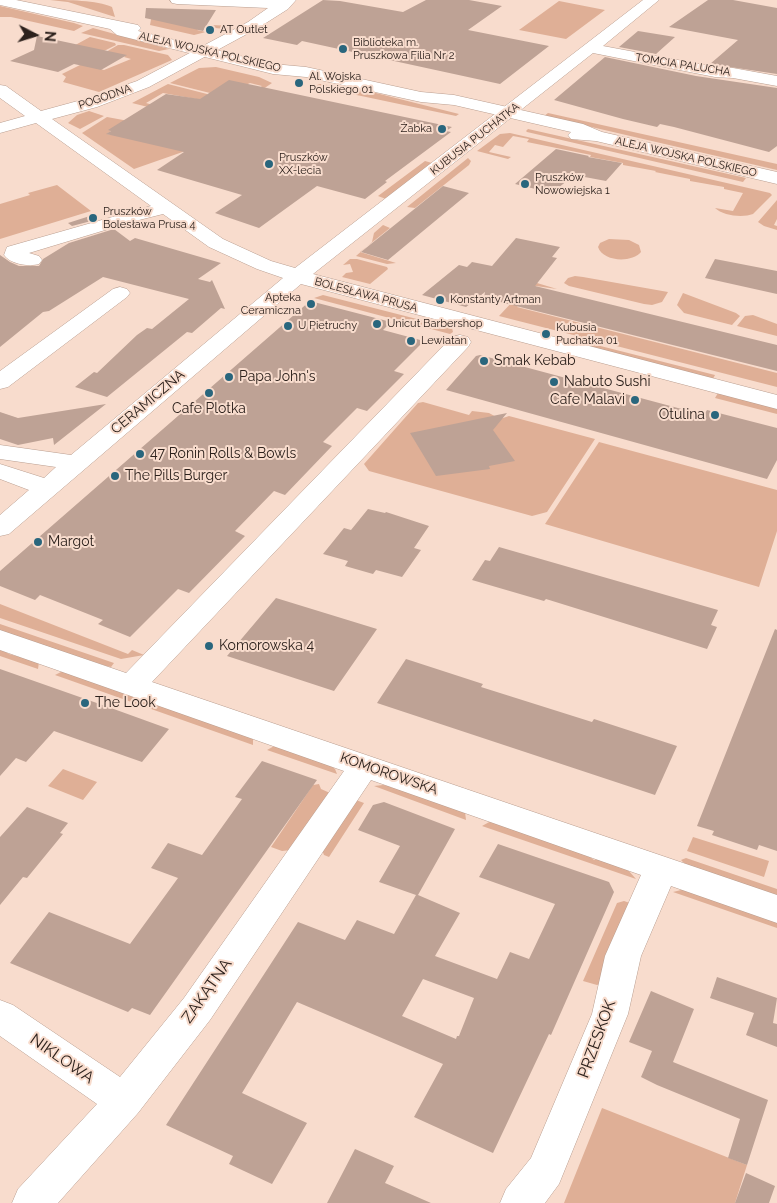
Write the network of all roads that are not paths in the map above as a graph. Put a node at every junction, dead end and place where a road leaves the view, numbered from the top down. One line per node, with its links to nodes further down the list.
1 (177, 0): 4 (street)
2 (652, 0): 5 (street, KUBUSIA PUCHATKA)
3 (0, 1): 6 (street, ALEJA WOJSKA POLSKIEGO)
4 (286, 3): 6 (street, POGODNA)
5 (590, 48): 7 (street, TOMCIA PALUCHA); 9 (street, KUBUSIA PUCHATKA)
6 (210, 49): 9 (street, ALEJA WOJSKA POLSKIEGO); 10 (street, POGODNA)
7 (777, 81)
8 (0, 90): 10 (street, BOLESŁAWA PRUSA)
9 (505, 116): 12 (street, ALEJA WOJSKA POLSKIEGO); 15 (street, KUBUSIA PUCHATKA)
10 (38, 118): 11 (street, POGODNA); 13 (street, BOLESŁAWA PRUSA)
11 (0, 128)
12 (777, 178)
13 (165, 208): 14 (street); 15 (street, BOLESŁAWA PRUSA)
14 (32, 260)
15 (297, 277): 19 (street, BOLESŁAWA PRUSA); 21 (street, CERAMICZNA)
16 (120, 293): 18 (street)
17 (460, 342): 26 (street)
18 (0, 382)
19 (777, 402)
20 (0, 452): 21 (street)
21 (77, 463): 23 (street, CERAMICZNA)
22 (0, 471): 23 (street)
23 (48, 488): 24 (street, CERAMICZNA)
24 (0, 528)
25 (0, 640): 26 (street, KOMOROWSKA)
26 (132, 684): 27 (street, KOMOROWSKA)
27 (364, 766): 28 (street, KOMOROWSKA); 31 (street, ZAKĄTNA)
28 (658, 868): 29 (street, KOMOROWSKA); 33 (street, PRZESKOK)
29 (777, 909)
30 (0, 1016): 31 (street, NIKLOWA)
31 (124, 1101): 32 (street, ZAKĄTNA)
32 (32, 1203)
33 (520, 1203)

